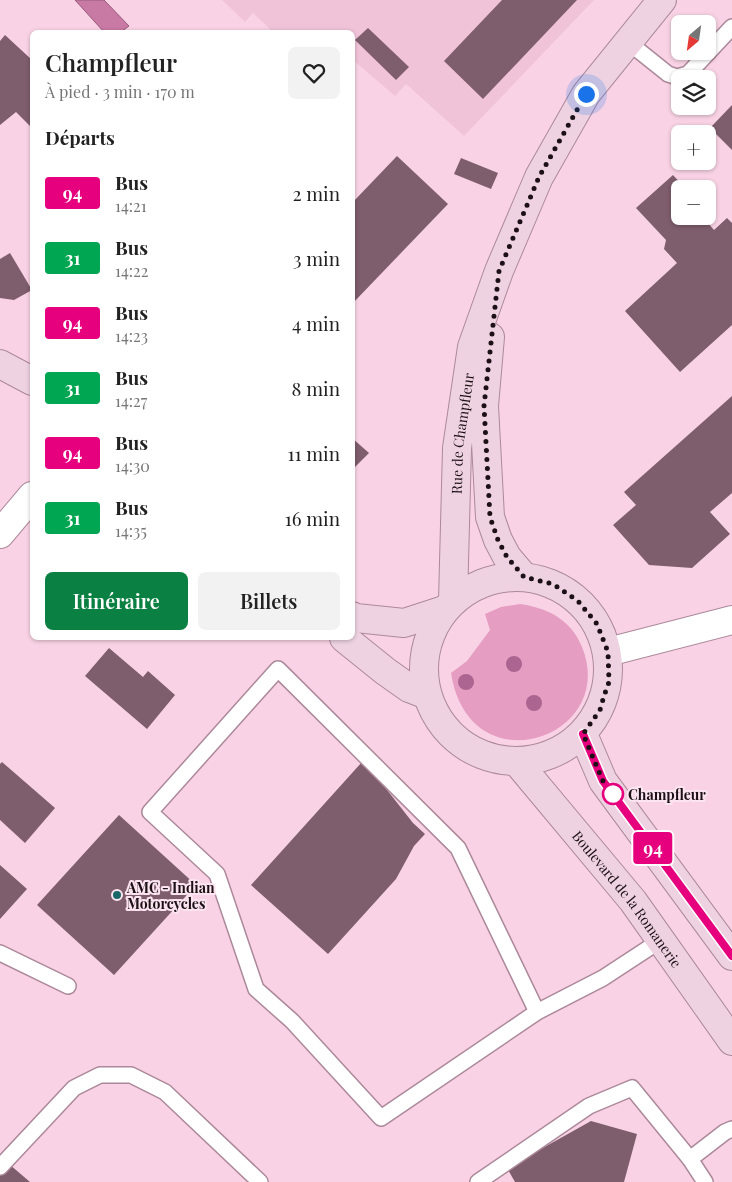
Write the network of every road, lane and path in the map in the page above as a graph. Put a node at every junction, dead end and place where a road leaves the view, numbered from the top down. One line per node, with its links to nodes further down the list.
1 (662, 0): 3 (street, Rue de Champfleur)
2 (732, 28): 3 (lane)
3 (628, 42): 4 (street, Rue de Champfleur)
4 (499, 271): 11 (street, Rue de Champfleur); 12 (street, Rue de Champfleur)
5 (0, 349): 6 (street)
6 (30, 358)
7 (0, 364): 8 (street)
8 (30, 380)
9 (30, 498): 10 (street)
10 (0, 534)
11 (524, 577): 12 (street); 16 (street)
12 (449, 606): 13 (street); 17 (street)
13 (355, 618)
14 (732, 620): 16 (street)
15 (346, 640): 17 (street)
16 (608, 652): 18 (street)
17 (427, 695): 19 (street)
18 (583, 734): 19 (street); 22 (street)
19 (518, 762): 20 (street, Boulevard de la Romanerie)
20 (661, 940): 24 (lane); 25 (street, Boulevard de la Romanerie)
21 (0, 952): 23 (lane)
22 (732, 956)
23 (68, 986)
24 (537, 1012): 24 (lane)
25 (732, 1041)
26 (732, 1129): 27 (lane)
27 (690, 1159): 30 (lane); 31 (lane)
28 (0, 1167): 29 (lane)
29 (252, 1179)
30 (478, 1182)
31 (705, 1182)

